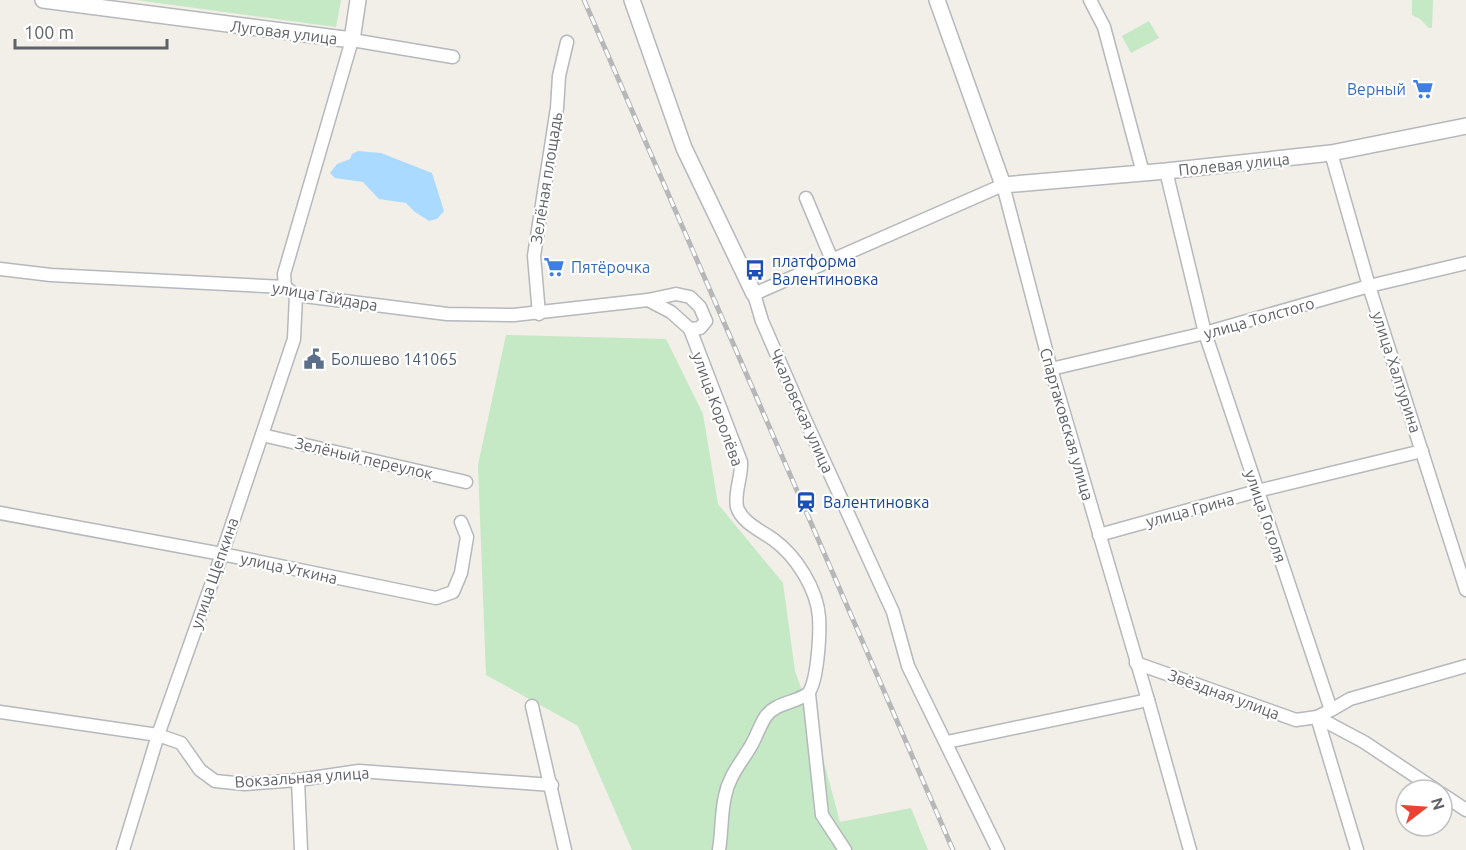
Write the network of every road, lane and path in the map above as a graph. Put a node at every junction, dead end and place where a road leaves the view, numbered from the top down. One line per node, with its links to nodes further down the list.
1 (43, 0): 6 (street, Луговая улица)
2 (358, 0): 6 (street)
3 (632, 0): 20 (street, Чкаловская улица)
4 (937, 0): 13 (street, Спартаковская улица)
5 (1090, 0): 12 (street)
6 (352, 40): 8 (street, Луговая улица); 19 (street)
7 (567, 42): 23 (street, Зелёная площадь)
8 (453, 57)
9 (1465, 128): 10 (street, Полевая улица)
10 (1331, 153): 11 (street, Полевая улица); 18 (street, улица Халтурина)
11 (1166, 171): 12 (street, Полевая улица); 25 (street, улица Гоголя)
12 (1143, 172): 13 (street, Полевая улица)
13 (1003, 185): 15 (street); 26 (street, Спартаковская улица)
14 (806, 198): 15 (street)
15 (832, 260): 20 (street)
16 (1466, 262): 18 (street, улица Толстого)
17 (0, 269): 19 (street, улица Гайдара)
18 (1369, 286): 25 (street, улица Толстого); 28 (street, улица Халтурина)
19 (285, 287): 21 (street, улица Гайдара)
20 (754, 294): 45 (street, Чкаловская улица)
21 (296, 295): 23 (street, улица Гайдара); 27 (street, улица Щепкина)
22 (648, 300): 23 (street, улица Гайдара); 24 (street); 24 (street, улица Гайдара)
23 (539, 314)
24 (690, 329): 38 (street, улица Королёва)
25 (1205, 333): 26 (street, улица Толстого); 30 (street, улица Гоголя)
26 (1051, 369): 33 (street, Спартаковская улица)
27 (262, 435): 29 (street, Зелёный переулок); 34 (street, улица Щепкина)
28 (1422, 451): 30 (street, улица Грина); 35 (street, улица Халтурина)
29 (466, 482)
30 (1257, 491): 33 (street, улица Грина); 41 (street, улица Гоголя)
31 (0, 513): 34 (street, улица Уткина)
32 (461, 522): 34 (street, улица Уткина)
33 (1099, 535): 36 (street, Спартаковская улица)
34 (222, 554): 44 (street, улица Щепкина)
35 (1466, 590)
36 (1136, 663): 39 (street, Спартаковская улица); 43 (street, Звёздная улица)
37 (1466, 666): 41 (street)
38 (809, 694): 52 (street); 53 (street)
39 (1148, 700): 45 (street); 55 (street, Спартаковская улица)
40 (532, 705): 48 (street)
41 (1331, 710): 43 (street)
42 (0, 712): 44 (street, Вокзальная улица)
43 (1317, 717): 46 (street, Звёздная улица); 56 (street)
44 (158, 735): 47 (street, Вокзальная улица); 49 (street, улица Щепкина)
45 (947, 742): 54 (street, Чкаловская улица)
46 (1418, 778)
47 (298, 780): 48 (street, Вокзальная улица); 50 (street)
48 (552, 785): 51 (street)
49 (123, 850)
50 (301, 850)
51 (565, 850)
52 (719, 850)
53 (845, 850)
54 (998, 850)
55 (1190, 850)
56 (1357, 850)

